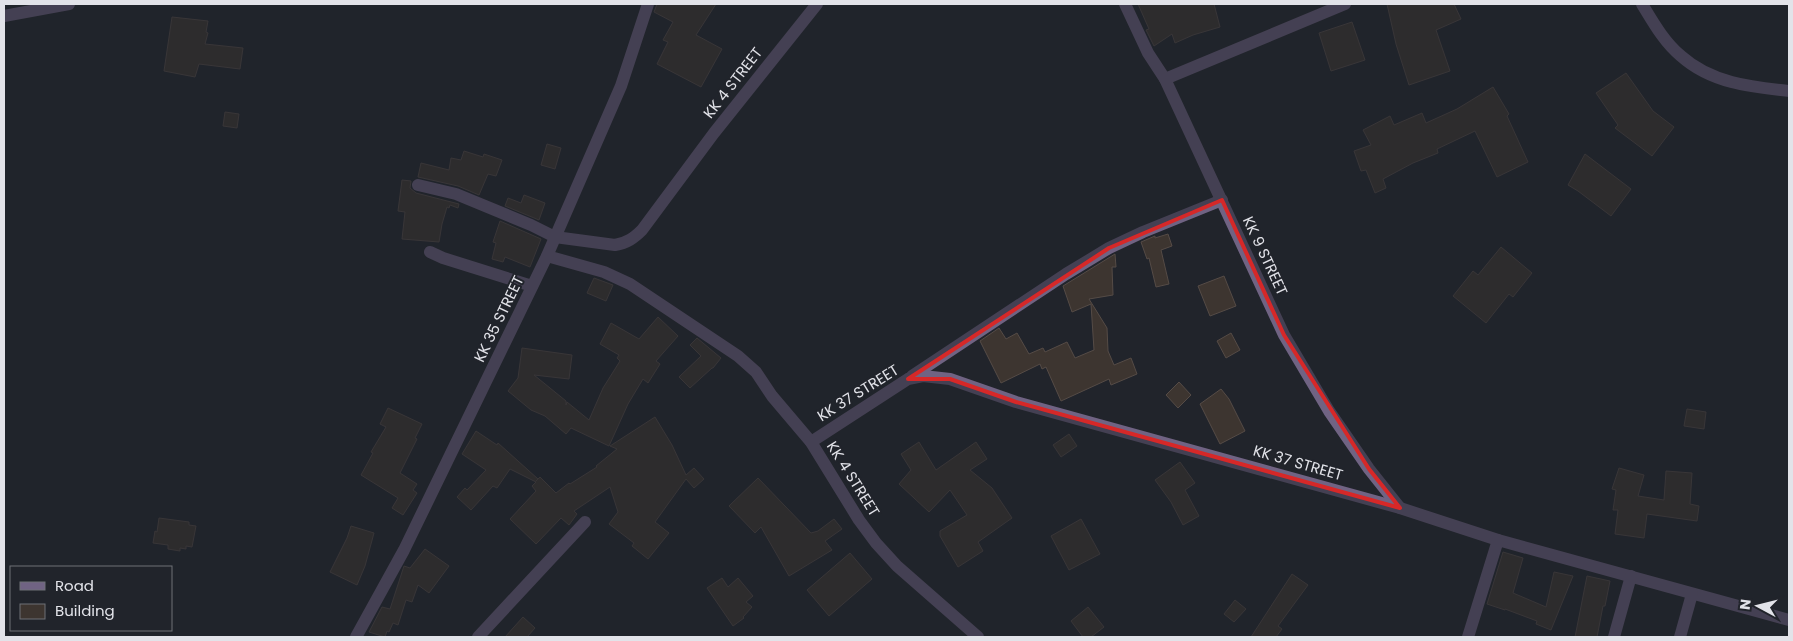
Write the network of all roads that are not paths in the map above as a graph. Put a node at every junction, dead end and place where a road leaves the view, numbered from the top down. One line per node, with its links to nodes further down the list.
1 (69, 4): 7 (street)
2 (648, 4): 12 (street, KK 35 STREET)
3 (817, 4): 12 (street, KK 4 STREET)
4 (1125, 4): 8 (street, KK 9 STREET)
5 (1345, 4): 8 (street)
6 (1642, 4): 9 (street)
7 (4, 16)
8 (1165, 79): 11 (street, KK 9 STREET)
9 (1789, 90)
10 (418, 186): 12 (street)
11 (1222, 200): 16 (street); 18 (street, KK 9 STREET)
12 (555, 238): 14 (street, KK 35 STREET)
13 (430, 252): 15 (street)
14 (547, 256): 15 (street, KK 35 STREET); 17 (street, KK 4 STREET)
15 (532, 286): 24 (street, KK 35 STREET)
16 (908, 379): 17 (street, KK 37 STREET); 18 (street, KK 37 STREET)
17 (811, 442): 26 (street, KK 4 STREET)
18 (1400, 508): 20 (street, KK 37 STREET)
19 (585, 522): 25 (street)
20 (1498, 540): 21 (street, KK 37 STREET); 27 (street)
21 (1631, 576): 22 (street, KK 37 STREET); 28 (street)
22 (1692, 594): 23 (street, KK 37 STREET); 29 (street)
23 (1789, 620)
24 (356, 637)
25 (478, 637)
26 (978, 637)
27 (1468, 637)
28 (1614, 637)
29 (1680, 637)

